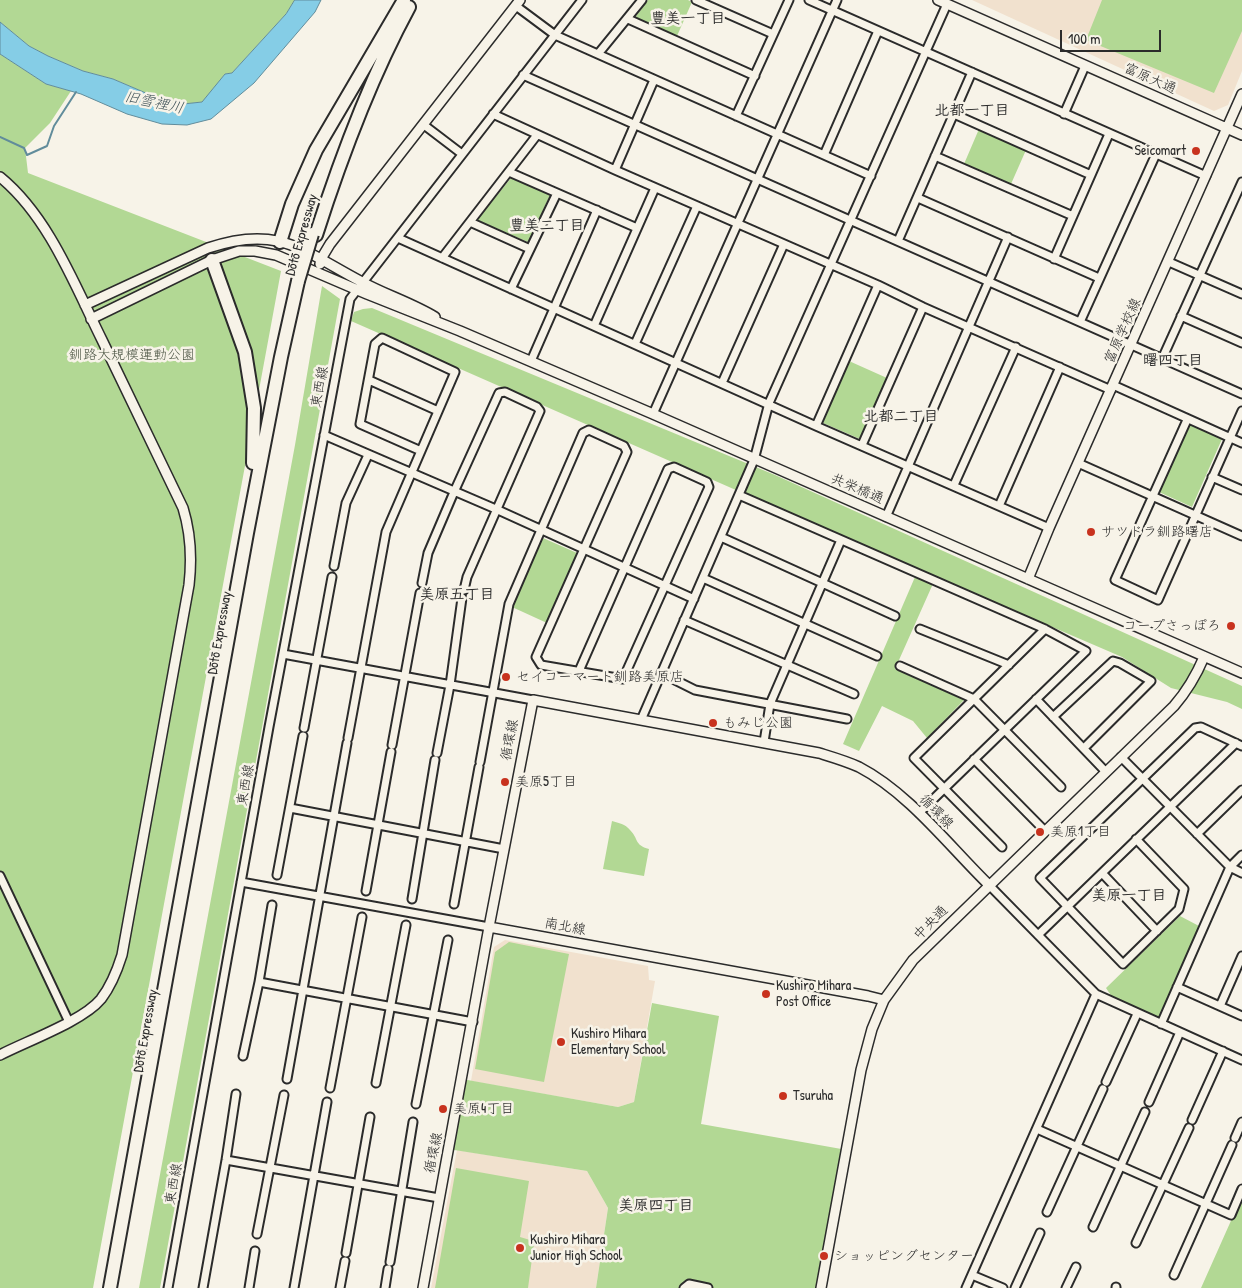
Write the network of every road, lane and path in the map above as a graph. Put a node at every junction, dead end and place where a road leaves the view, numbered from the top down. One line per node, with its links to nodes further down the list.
1 (406, 0): 58 (highway, Dōtō Expressway); 62 (highway)
2 (413, 0): 58 (highway, Dōtō Expressway)
3 (582, 0): 16 (street, 東西線)
4 (642, 0): 13 (street)
5 (696, 0): 15 (street)
6 (789, 0): 15 (street)
7 (809, 0): 12 (street)
8 (837, 0): 12 (street)
9 (938, 0): 11 (street, 富原大通)
10 (518, 3): 16 (street); 29 (street)
11 (947, 4): 17 (street); 19 (street, 富原大通)
12 (833, 11): 14 (street); 34 (street)
13 (628, 19): 18 (street); 22 (street)
14 (878, 31): 17 (street); 38 (street)
15 (773, 34): 22 (street)
16 (555, 35): 18 (street); 21 (street, 東西線)
17 (926, 52): 20 (street); 43 (street)
18 (598, 54): 23 (street)
19 (1085, 66): 27 (street); 31 (street, 富原大通)
20 (972, 72): 26 (street); 27 (street)
21 (524, 75): 25 (street, 東西線); 30 (street)
22 (755, 76): 28 (street)
23 (654, 80): 28 (street); 30 (street)
24 (1242, 94): 31 (street, 富原学校線)
25 (493, 114): 33 (street); 36 (street, 東西線)
26 (954, 114): 39 (street); 42 (street)
27 (1064, 114): 32 (street)
28 (736, 116): 34 (street)
29 (424, 125): 36 (street); 70 (street)
30 (635, 125): 40 (street); 46 (street)
31 (1227, 128): 35 (street, 富原大通); 44 (street, 富原学校線)
32 (1109, 134): 37 (street); 42 (street)
33 (538, 135): 40 (street); 41 (street)
34 (777, 135): 38 (street); 46 (street)
35 (1242, 135)
36 (462, 154): 60 (street, 東西線)
37 (1156, 154): 44 (street); 77 (street)
38 (824, 155): 43 (street)
39 (935, 156): 50 (street); 53 (street)
40 (615, 170): 48 (street)
41 (509, 172): 49 (street); 55 (street)
42 (1091, 175): 53 (street)
43 (871, 176): 54 (street)
44 (1206, 176): 71 (street, 富原学校線)
45 (0, 177): 85 (street)
46 (758, 179): 54 (street); 56 (street)
47 (1242, 182): 76 (street)
48 (655, 188): 51 (street); 57 (street)
49 (557, 193): 52 (street); 64 (street)
50 (918, 198): 59 (street); 61 (street)
51 (697, 206): 56 (street); 94 (street)
52 (597, 210): 57 (street); 87 (street)
53 (1073, 216): 69 (street)
54 (851, 220): 61 (street); 72 (street)
55 (470, 222): 64 (street); 68 (street)
56 (738, 224): 63 (street); 99 (street)
57 (637, 228): 91 (street)
58 (314, 235): 78 (highway, Dōtō Expressway)
59 (1008, 237): 69 (street); 79 (street)
60 (398, 238): 68 (street); 82 (street, 東西線)
61 (898, 241): 79 (street)
62 (280, 242): 65 (street); 66 (street); 70 (street)
63 (784, 244): 72 (street); 102 (street)
64 (530, 249): 83 (street)
65 (210, 254): 66 (street); 67 (street); 73 (street); 133 (highway)
66 (276, 255): 74 (street)
67 (186, 258): 73 (street); 75 (street)
68 (442, 258): 83 (street)
69 (1054, 258): 77 (street)
70 (321, 259): 74 (street); 82 (street)
71 (1168, 262): 76 (street); 95 (street, 富原学校線)
72 (832, 265): 80 (street); 105 (street)
73 (192, 269): 81 (street)
74 (318, 272): 82 (street)
75 (150, 274): 81 (street); 85 (street)
76 (1199, 275): 84 (street); 88 (street)
77 (1099, 278): 90 (street)
78 (301, 282): 133 (highway, Dōtō Expressway); 280 (highway, Dōtō Expressway)
79 (989, 282): 90 (street); 92 (street)
80 (878, 285): 86 (street); 110 (street)
81 (156, 286): 89 (street)
82 (360, 286): 98 (street, 共栄橋通); 111 (street, 東西線)
83 (511, 289): 87 (street)
84 (1242, 293)
85 (85, 305): 89 (street)
86 (923, 307): 92 (street); 114 (street)
87 (553, 308): 91 (street); 98 (street)
88 (1181, 316): 93 (street); 97 (street)
89 (91, 319): 234 (street)
90 (1080, 322): 95 (street)
91 (594, 326): 94 (street)
92 (969, 326): 96 (street); 119 (street)
93 (1242, 342)
94 (635, 344): 99 (street)
95 (1131, 346): 97 (street); 103 (street, 富原学校線)
96 (1016, 347): 100 (street); 122 (street)
97 (1162, 359): 104 (street)
98 (531, 361): 108 (street, 共栄橋通)
99 (677, 363): 102 (street); 108 (street)
100 (1060, 367): 103 (street); 127 (street)
101 (369, 380): 106 (street); 106 (street); 115 (street)
102 (722, 383): 105 (street)
103 (1112, 388): 109 (street); 118 (street, 富原学校線)
104 (1242, 394)
105 (769, 403): 110 (street); 117 (street)
106 (438, 411): 115 (street)
107 (1242, 411): 112 (street)
108 (653, 414): 117 (street, 共栄橋通)
109 (1187, 420): 112 (street); 126 (street)
110 (816, 426): 114 (street)
111 (324, 435): 116 (street); 155 (street, 東西線)
112 (1230, 438): 113 (street); 121 (street)
113 (1242, 443)
114 (862, 445): 119 (street)
115 (421, 452): 120 (street)
116 (368, 455): 120 (street); 138 (street)
117 (754, 460): 125 (street); 130 (street, 共栄橋通)
118 (1078, 463): 126 (street); 131 (street, 富原学校線)
119 (908, 466): 122 (street); 130 (street)
120 (411, 474): 124 (street); 162 (street)
121 (1212, 477): 123 (street); 129 (street)
122 (954, 485): 127 (street)
123 (1242, 490)
124 (454, 492): 128 (street); 128 (street); 143 (street)
125 (739, 495): 135 (street); 136 (street)
126 (1153, 495): 129 (street); 129 (street)
127 (999, 506): 131 (street)
128 (498, 510): 132 (street); 146 (street)
129 (1195, 515): 134 (street)
130 (886, 517): 142 (street, 共栄橋通)
131 (1049, 528): 142 (street, 富原学校線)
132 (539, 530): 137 (street); 137 (street); 168 (street)
133 (247, 533): 279 (highway, Dōtō Expressway)
134 (1242, 536)
135 (721, 537): 141 (street); 144 (street)
136 (842, 540): 144 (street); 154 (street)
137 (584, 550): 139 (street); 163 (street)
138 (334, 566)
139 (625, 567): 145 (street); 145 (street); 163 (street)
140 (332, 577): 158 (street)
141 (703, 578): 149 (street); 152 (street)
142 (1028, 579): 157 (street, 共栄橋通)
143 (422, 582)
144 (823, 583): 150 (street); 152 (street)
145 (665, 586): 149 (street); 163 (street)
146 (464, 590)
147 (420, 593): 166 (street)
148 (462, 598): 167 (street)
149 (694, 598): 151 (street)
150 (894, 616)
151 (684, 620): 159 (street); 164 (street)
152 (804, 624): 156 (street); 159 (street)
153 (920, 629): 160 (street)
154 (1045, 629): 160 (street); 171 (street)
155 (283, 654): 158 (street); 208 (street, 東西線)
156 (877, 656)
157 (1204, 657): 165 (street, 共栄橋通); 183 (street, 中央通)
158 (316, 660): 162 (street); 177 (street)
159 (786, 665): 169 (street); 173 (street)
160 (1009, 665): 170 (street)
161 (900, 666): 170 (street)
162 (360, 668): 166 (street); 193 (street)
163 (579, 671)
164 (661, 674): 173 (street); 176 (street)
165 (1242, 674)
166 (405, 676): 167 (street); 194 (street)
167 (450, 685): 168 (street); 196 (street)
168 (493, 692): 172 (street); 199 (street)
169 (854, 694)
170 (974, 699): 178 (street); 188 (street)
171 (1036, 699): 174 (street); 178 (street)
172 (533, 700): 176 (street, 循環線); 200 (street, 循環線)
173 (770, 704): 175 (street); 180 (street)
174 (1053, 717): 182 (street); 182 (street)
175 (847, 719)
176 (642, 720): 180 (street, 循環線)
177 (304, 728)
178 (1005, 730): 184 (street); 187 (street)
179 (303, 736): 191 (street)
180 (764, 742): 192 (street, 循環線)
181 (1239, 744): 186 (street); 190 (street)
182 (1084, 748): 185 (street)
183 (1121, 757): 185 (street, 中央通); 186 (street)
184 (974, 759): 188 (street); 195 (street)
185 (1106, 772): 195 (street, 中央通)
186 (1142, 778): 190 (street); 215 (street)
187 (1061, 787)
188 (944, 788): 192 (street); 201 (street)
189 (1242, 790): 197 (street)
190 (1170, 806): 197 (street); 198 (street)
191 (290, 808): 193 (street); 206 (street)
192 (919, 813): 209 (street, 循環線)
193 (334, 817): 194 (street); 211 (street)
194 (378, 825): 196 (street); 210 (street)
195 (1045, 831): 209 (street, 中央通)
196 (422, 832): 199 (street); 212 (street)
197 (1197, 834): 203 (street)
198 (1136, 839): 205 (street); 219 (street)
199 (466, 840): 200 (street); 213 (street)
200 (504, 848): 218 (street, 循環線)
201 (1002, 848)
202 (1242, 855): 203 (street)
203 (1230, 867): 204 (street); 224 (street)
204 (1242, 873)
205 (1102, 874): 215 (street); 219 (street)
206 (277, 875)
207 (0, 876): 234 (street)
208 (241, 882): 211 (street, 南北線); 281 (street, 東西線)
209 (989, 886): 220 (street); 228 (street, 中央通)
210 (366, 892)
211 (319, 896): 218 (street, 南北線); 225 (street)
212 (412, 899)
213 (454, 904)
214 (272, 905): 223 (street)
215 (1067, 907): 219 (street); 220 (street)
216 (362, 917): 227 (street)
217 (406, 925): 230 (street)
218 (489, 927): 228 (street, 南北線); 235 (street, 循環線)
219 (1157, 932)
220 (1038, 935): 226 (street)
221 (448, 940): 232 (street)
222 (1242, 956): 229 (street)
223 (259, 982): 225 (street); 240 (street)
224 (1177, 987): 229 (street); 236 (street)
225 (302, 990): 227 (street); 242 (street)
226 (1096, 994): 231 (street); 255 (street)
227 (347, 998): 230 (street); 244 (street)
228 (884, 1000): 290 (street, 中央通)
229 (1220, 1006): 233 (street)
230 (391, 1007): 232 (street); 243 (street)
231 (1137, 1014): 236 (street); 258 (street)
232 (434, 1015): 235 (street); 249 (street)
233 (1242, 1016)
234 (69, 1022): 239 (street)
235 (473, 1022): 268 (street, 循環線)
236 (1161, 1024): 237 (street)
237 (1180, 1032): 238 (street); 248 (street)
238 (1223, 1051): 241 (street); 252 (street)
239 (0, 1055)
240 (244, 1056)
241 (1242, 1060)
242 (287, 1078)
243 (376, 1083)
244 (330, 1088)
245 (236, 1094): 260 (street)
246 (284, 1095): 262 (street)
247 (327, 1102): 263 (street)
248 (1149, 1102)
249 (416, 1104)
250 (1144, 1112): 261 (street)
251 (370, 1117): 264 (street)
252 (1192, 1120)
253 (413, 1122): 267 (street)
254 (1242, 1122): 257 (street)
255 (1037, 1128): 258 (street); 277 (street)
256 (1189, 1128): 265 (street)
257 (1235, 1138)
258 (1078, 1146): 261 (street); 270 (street)
259 (1232, 1146): 269 (street)
260 (226, 1160): 262 (street); 282 (street)
261 (1120, 1166): 265 (street); 271 (street)
262 (270, 1167): 263 (street); 273 (street)
263 (314, 1176): 264 (street); 284 (street)
264 (359, 1184): 267 (street); 285 (street)
265 (1164, 1185): 269 (street); 274 (street)
266 (1242, 1189): 269 (street)
267 (403, 1192): 268 (street); 286 (street)
268 (439, 1198): 287 (street, 循環線)
269 (1206, 1203): 278 (street)
270 (1048, 1212)
271 (1093, 1227)
272 (1040, 1232): 293 (street)
273 (258, 1234)
274 (1136, 1243)
275 (255, 1251): 283 (street)
276 (1076, 1267): 294 (street)
277 (972, 1275): 291 (street); 292 (street)
278 (1174, 1275)
279 (110, 1288)
280 (114, 1288)
281 (168, 1288)
282 (203, 1288)
283 (249, 1288)
284 (294, 1288)
285 (340, 1288)
286 (385, 1288)
287 (423, 1288)
288 (684, 1288): 289 (street)
289 (708, 1288)
290 (821, 1288)
291 (966, 1288)
292 (1003, 1288)
293 (1015, 1288)
294 (1066, 1288)

